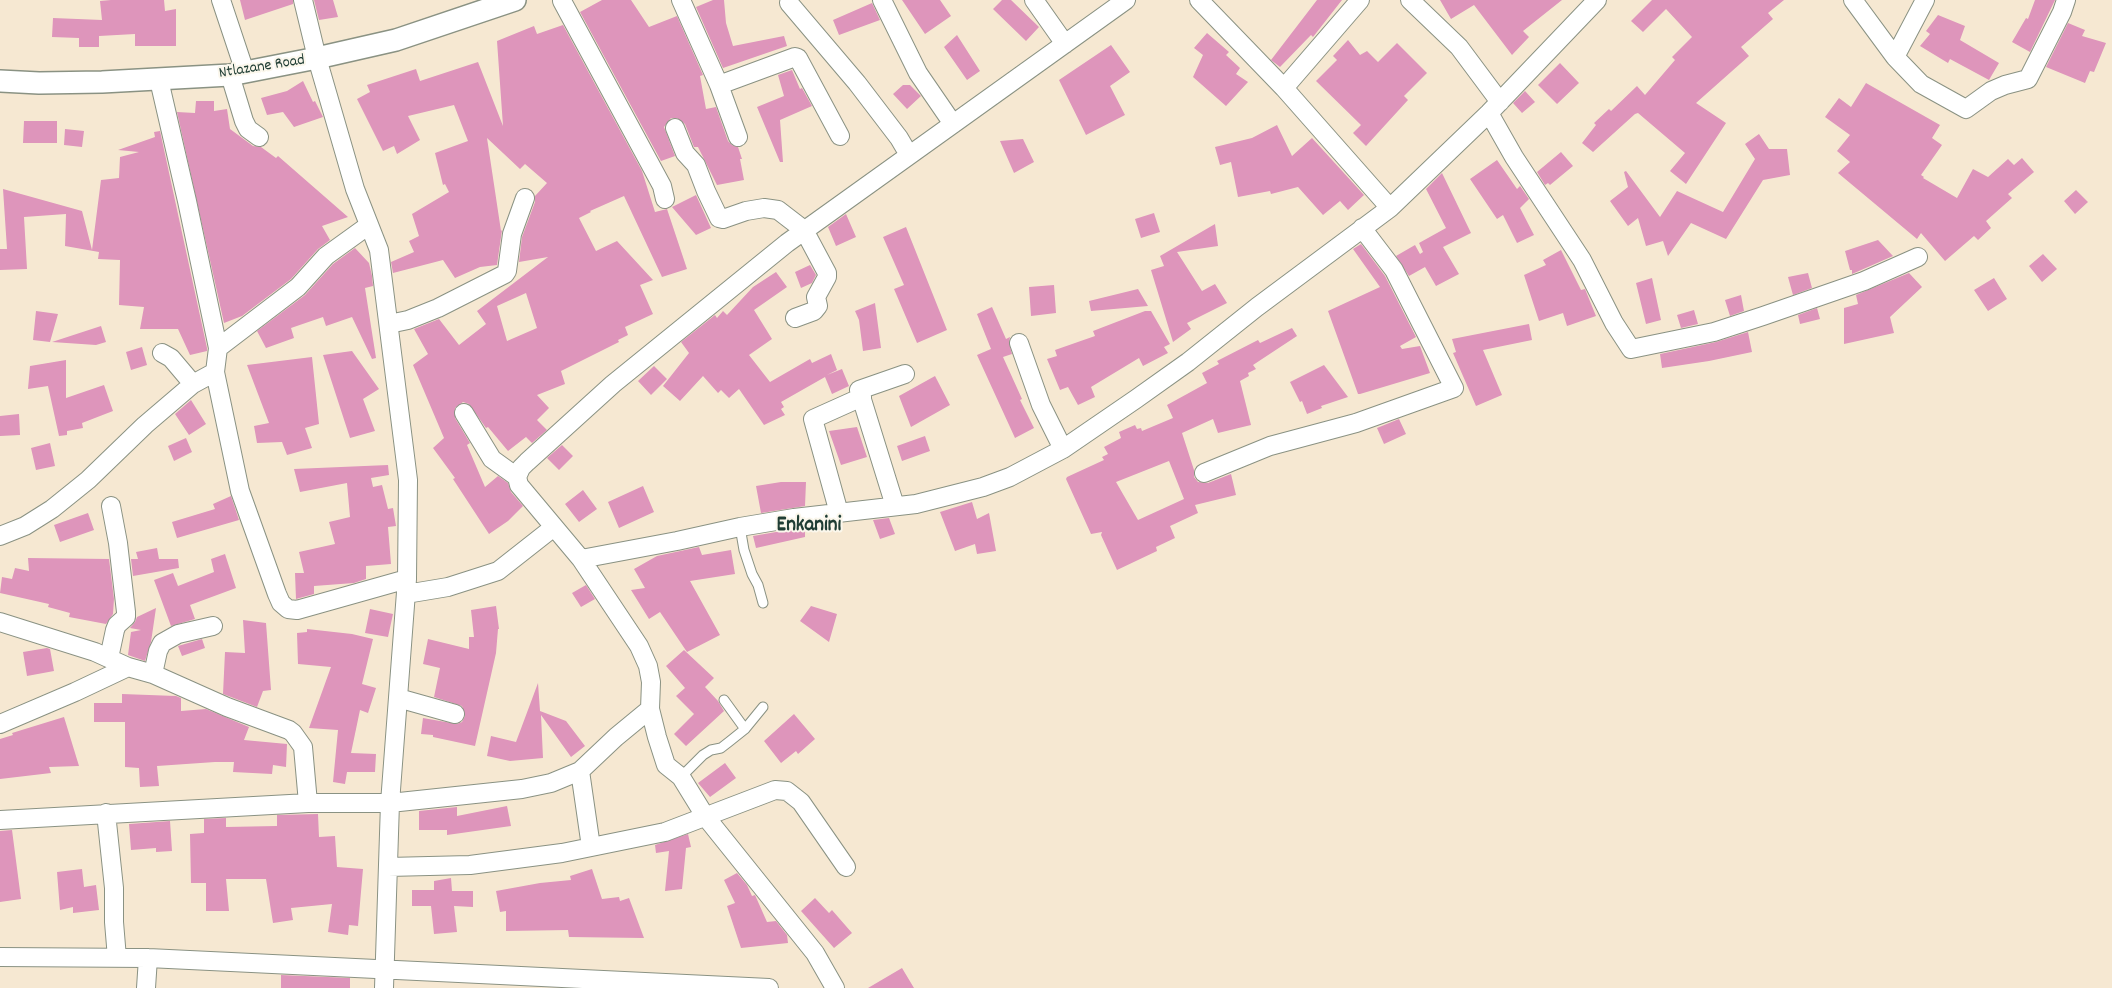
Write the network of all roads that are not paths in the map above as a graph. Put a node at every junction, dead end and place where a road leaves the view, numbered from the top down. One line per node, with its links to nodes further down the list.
1 (221, 0): 21 (street)
2 (303, 0): 20 (street)
3 (515, 0): 17 (street, Ntlazane Road)
4 (682, 0): 24 (street)
5 (882, 0): 27 (street)
6 (1034, 0): 18 (street)
7 (1126, 0): 18 (street)
8 (1199, 0): 25 (street)
9 (1360, 0): 25 (street)
10 (1410, 0): 26 (street)
11 (1597, 0): 26 (street)
12 (1853, 0): 19 (street)
13 (1925, 0): 19 (street)
14 (2066, 0): 19 (street)
15 (562, 1): 34 (street)
16 (789, 3): 32 (street)
17 (489, 5): 20 (street, Ntlazane Road)
18 (1065, 44): 27 (street)
19 (1895, 57)
20 (317, 58): 21 (street, Ntlazane Road); 36 (street)
21 (237, 73): 22 (street, Ntlazane Road); 30 (street)
22 (159, 80): 23 (street, Ntlazane Road); 43 (street)
23 (0, 81)
24 (719, 85): 29 (street); 31 (street)
25 (1284, 88): 35 (street)
26 (1494, 108): 35 (street); 39 (street)
27 (953, 124): 32 (street)
28 (675, 128): 38 (street)
29 (840, 136)
30 (259, 137)
31 (738, 137)
32 (909, 155): 38 (street)
33 (525, 198): 41 (street)
34 (665, 199)
35 (1390, 208): 37 (street)
36 (370, 225): 41 (street); 43 (street)
37 (1362, 228): 50 (street); 51 (street)
38 (804, 230): 40 (street); 52 (street)
39 (1918, 257)
40 (795, 318)
41 (389, 324): 60 (street)
42 (1019, 343): 50 (street)
43 (218, 348): 45 (street)
44 (162, 353): 47 (street)
45 (215, 372): 47 (street); 60 (street)
46 (905, 374): 48 (street)
47 (193, 384): 58 (street)
48 (862, 397): 54 (street); 55 (street)
49 (464, 413): 52 (street)
50 (1063, 449): 54 (street)
51 (1204, 473)
52 (517, 477): 56 (street)
53 (111, 506): 64 (street)
54 (895, 506): 55 (street)
55 (838, 513): 57 (street)
56 (554, 527): 59 (street); 60 (street)
57 (740, 527): 59 (street); 61 (lane)
58 (0, 536)
59 (581, 559): 70 (street)
60 (407, 586): 67 (street)
61 (764, 602)
62 (0, 622): 64 (street)
63 (213, 626): 66 (street)
64 (109, 658): 65 (street)
65 (128, 667): 66 (street); 72 (street)
66 (153, 674): 76 (street)
67 (398, 698): 71 (street); 77 (street)
68 (724, 700): 73 (lane)
69 (763, 707): 73 (lane)
70 (650, 709): 74 (street); 75 (street)
71 (455, 714)
72 (0, 724)
73 (744, 729): 75 (lane)
74 (580, 771): 77 (street); 81 (street)
75 (681, 777): 79 (street)
76 (308, 803): 77 (street); 78 (street)
77 (390, 803): 82 (street)
78 (106, 813): 80 (street); 85 (street)
79 (705, 816): 81 (street); 83 (street); 91 (street)
80 (0, 820)
81 (591, 847): 82 (street)
82 (388, 867): 87 (street)
83 (846, 867)
84 (0, 957): 85 (street)
85 (117, 958): 86 (street)
86 (148, 958): 87 (street); 88 (street)
87 (385, 970): 89 (street); 90 (street)
88 (146, 988)
89 (384, 988)
90 (769, 988)
91 (835, 988)

